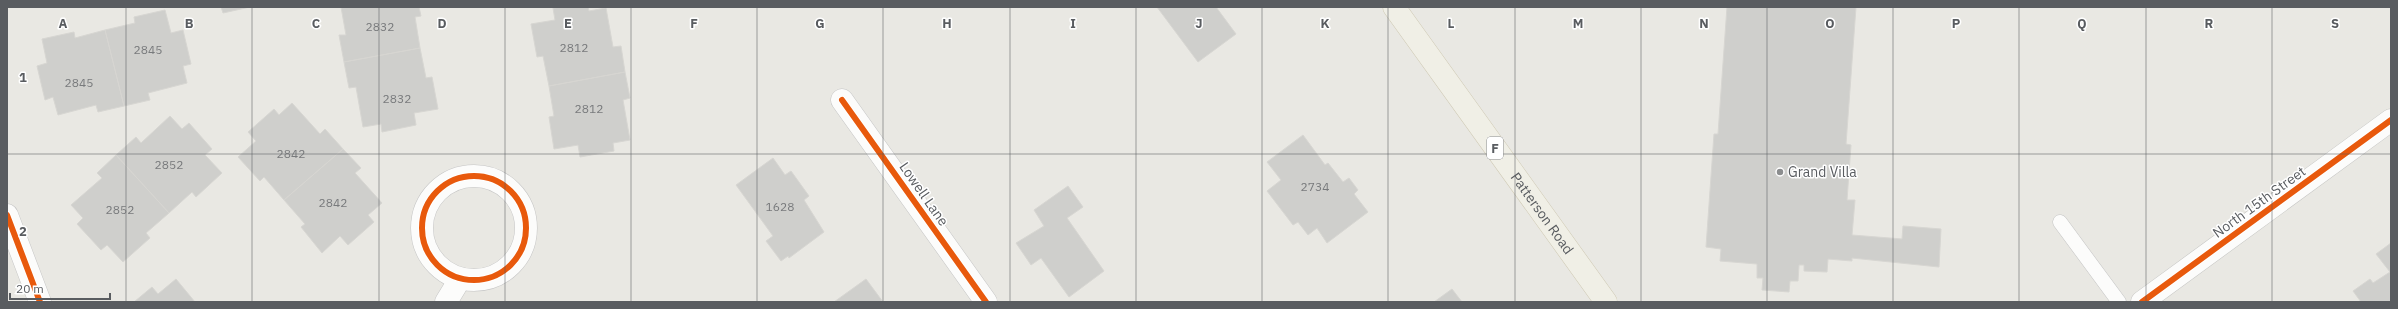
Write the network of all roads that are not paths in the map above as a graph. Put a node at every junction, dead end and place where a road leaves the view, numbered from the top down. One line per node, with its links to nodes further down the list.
1 (1394, 7): 10 (main road, Patterson Road / F)
2 (842, 100): 9 (street, Lowell Lane)
3 (2391, 120): 12 (street, North 15th Street)
4 (7, 215): 7 (street)
5 (2060, 222): 11 (lane)
6 (460, 279): 6 (street); 8 (street)
7 (40, 302)
8 (446, 302)
9 (986, 302)
10 (1606, 302)
11 (2118, 302)
12 (2142, 302)

